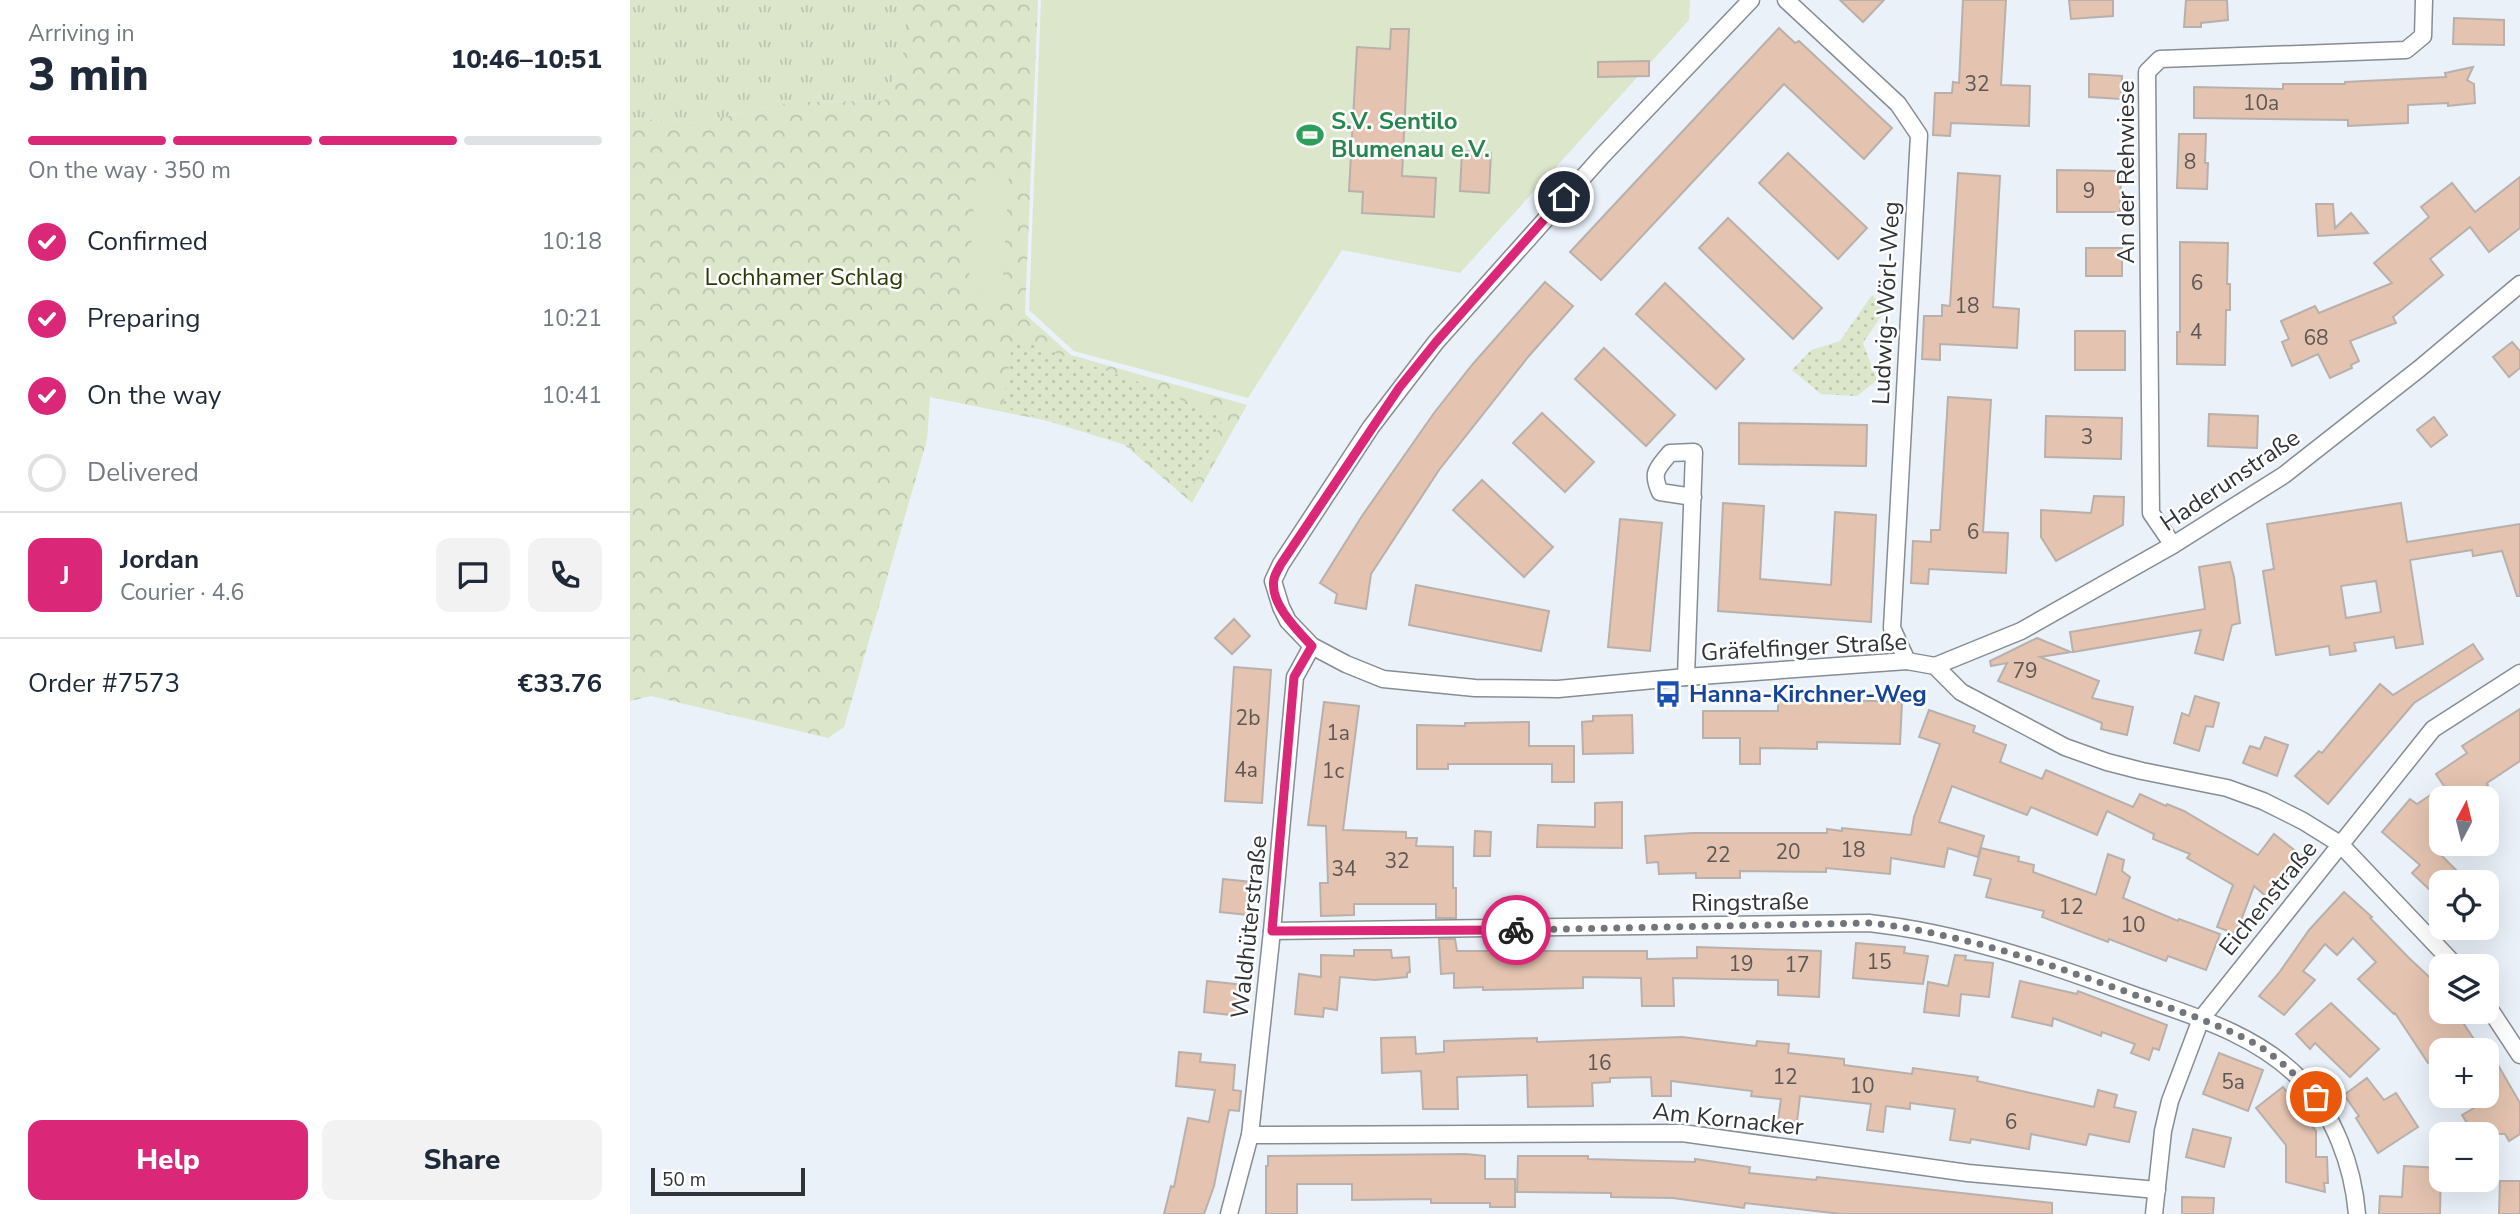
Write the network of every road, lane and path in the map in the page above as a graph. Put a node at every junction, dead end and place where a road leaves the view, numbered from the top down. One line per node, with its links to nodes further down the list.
1 (1751, 0): 7 (street, Gräfelfinger Straße)
2 (1786, 0): 8 (street, Ludwig-Wörl-Weg)
3 (2424, 0): 6 (street, An der Rehwiese)
4 (2520, 284): 6 (street, Haderunstraße)
5 (1693, 497): 11 (street)
6 (2173, 545): 9 (street, Haderunstraße)
7 (1312, 646): 11 (street, Gräfelfinger Straße); 13 (street, Waldhüterstraße)
8 (1907, 661): 9 (street, Gräfelfinger Straße); 11 (street, Gräfelfinger Straße)
9 (1934, 666): 12 (street, Gräfelfinger Straße)
10 (2520, 673): 12 (street, Eichenstraße)
11 (1686, 677)
12 (2340, 844): 14 (street, Gräfelfinger Straße); 15 (street, Eichenstraße)
13 (1272, 931): 15 (street, Ringstraße); 18 (street, Waldhüterstraße)
14 (2445, 954)
15 (2201, 1019): 19 (street, Eichenstraße); 22 (street, Ringstraße)
16 (2499, 1022): 17 (street)
17 (2519, 1050)
18 (1250, 1135): 19 (street, Am Kornacker); 20 (street, Waldhüterstraße)
19 (2157, 1190): 21 (street, Eichenstraße)
20 (1229, 1214)
21 (2154, 1214)
22 (2357, 1214)

